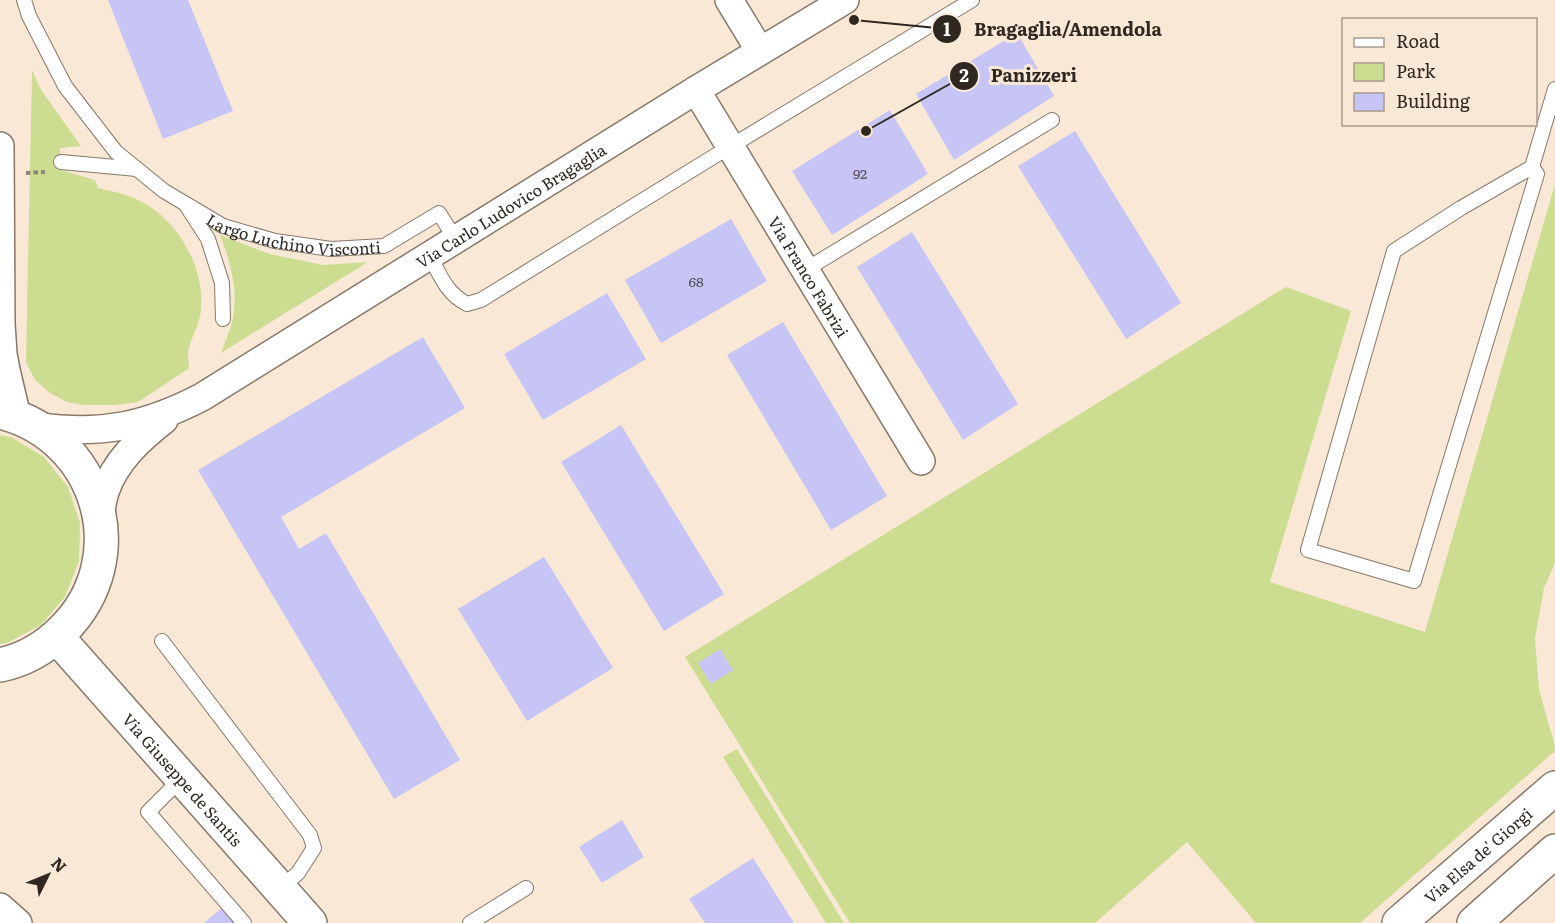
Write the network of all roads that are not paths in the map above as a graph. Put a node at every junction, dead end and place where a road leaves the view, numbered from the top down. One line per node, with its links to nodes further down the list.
1 (24, 0): 13 (lane, Largo Luchino Visconti)
2 (729, 0): 5 (street)
3 (845, 0): 5 (street, Via Carlo Ludovico Bragaglia)
4 (972, 0): 10 (lane)
5 (760, 51): 7 (street, Via Carlo Ludovico Bragaglia)
6 (1555, 88): 12 (lane)
7 (696, 90): 10 (street, Via Franco Fabrizi); 15 (street, Via Carlo Ludovico Bragaglia)
8 (1052, 120): 17 (lane)
9 (0, 146): 20 (street)
10 (730, 146): 16 (lane); 17 (street, Via Franco Fabrizi)
11 (61, 162): 13 (lane)
12 (1532, 167): 12 (lane)
13 (137, 169): 14 (lane, Largo Luchino Visconti)
14 (185, 203): 15 (lane, Largo Luchino Visconti); 18 (lane, Largo Luchino Visconti)
15 (456, 240): 16 (street, Via Carlo Ludovico Bragaglia)
16 (430, 256): 19 (street, Via Carlo Ludovico Bragaglia)
17 (805, 270): 21 (street, Via Franco Fabrizi)
18 (223, 319)
19 (177, 410): 20 (street, Via Carlo Ludovico Bragaglia); 22 (street, Via Carlo Ludovico Bragaglia)
20 (19, 418): 22 (main road)
21 (921, 461)
22 (100, 520): 23 (main road)
23 (57, 637): 25 (main road); 26 (main road, Via Giuseppe de Santis)
24 (162, 640): 30 (lane)
25 (0, 664)
26 (182, 778): 30 (main road, Via Giuseppe de Santis); 33 (lane)
27 (1555, 788): 36 (main road, Via Elsa de' Giorgi)
28 (1555, 851): 37 (main road)
29 (526, 888): 35 (lane)
30 (280, 889): 34 (main road, Via Giuseppe de Santis)
31 (0, 907): 32 (street)
32 (18, 923)
33 (244, 923)
34 (310, 923)
35 (470, 923)
36 (1399, 923)
37 (1474, 923)

